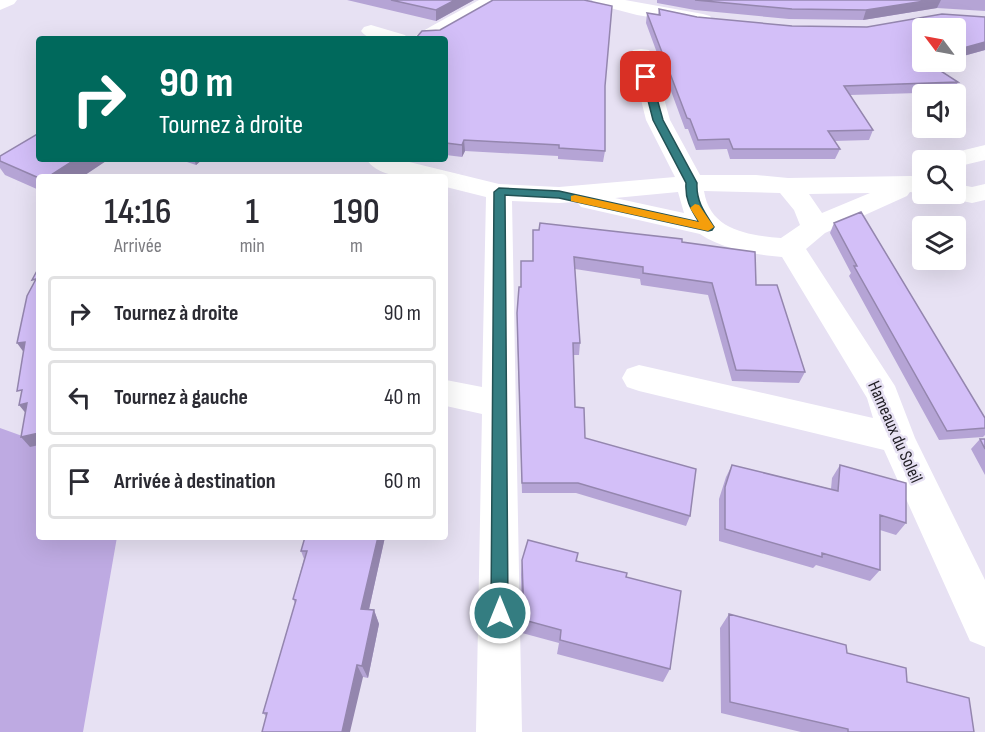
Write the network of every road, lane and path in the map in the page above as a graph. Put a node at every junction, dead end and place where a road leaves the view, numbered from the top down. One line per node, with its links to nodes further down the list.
1 (7, 0): 4 (street)
2 (493, 0): 8 (street)
3 (602, 0): 5 (street)
4 (0, 4)
5 (721, 23)
6 (371, 31): 7 (street)
7 (388, 36)
8 (429, 36)
9 (641, 55): 16 (street)
10 (985, 152): 11 (street)
11 (966, 157)
12 (387, 167): 13 (street)
13 (423, 174)
14 (448, 179): 19 (street)
15 (912, 181): 18 (street)
16 (691, 183): 18 (street); 22 (street); 23 (street)
17 (912, 184): 24 (street)
18 (788, 186): 24 (street, Hameaux du Soleil)
19 (499, 192): 22 (street); 27 (street)
20 (985, 192): 21 (street)
21 (966, 194)
22 (559, 195): 23 (street)
23 (708, 227): 24 (street)
24 (802, 237): 28 (street, Hameaux du Soleil)
25 (639, 378): 28 (street)
26 (448, 393): 27 (street)
27 (499, 404): 30 (street)
28 (897, 438): 29 (street, Hameaux du Soleil)
29 (985, 626)
30 (499, 732)

